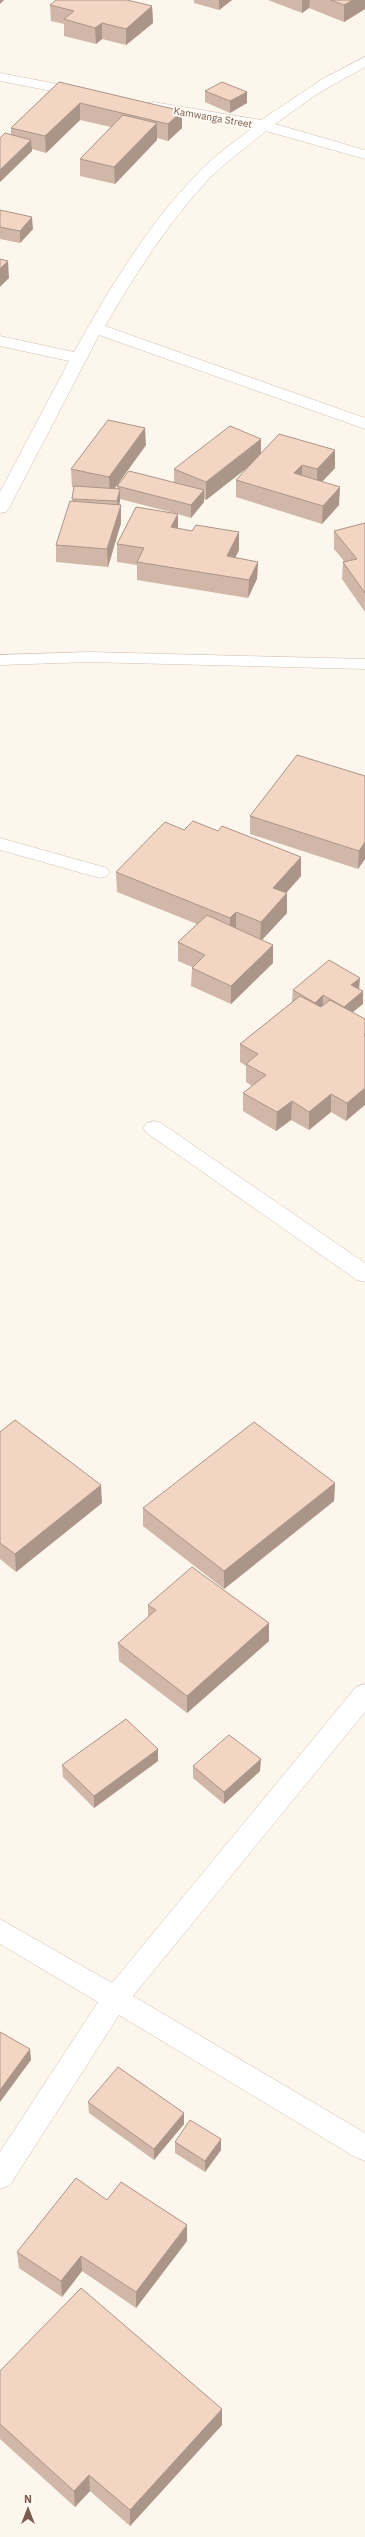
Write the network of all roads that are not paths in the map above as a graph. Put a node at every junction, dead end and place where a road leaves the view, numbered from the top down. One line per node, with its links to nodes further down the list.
1 (365, 61): 5 (street)
2 (0, 78): 3 (street)
3 (98, 96)
4 (137, 103): 5 (street, Kamwanga Street)
5 (262, 125): 6 (street, Kamwanga Street); 7 (street)
6 (365, 155)
7 (97, 329): 9 (street); 10 (street)
8 (0, 341): 9 (street)
9 (80, 358): 11 (street)
10 (365, 424)
11 (0, 508)
12 (0, 660): 13 (street)
13 (365, 664)
14 (0, 844): 15 (street)
15 (100, 872)
16 (154, 1128): 17 (street)
17 (365, 1274)
18 (365, 1694): 20 (street)
19 (0, 1930): 20 (street)
20 (116, 1997): 21 (street); 22 (street)
21 (365, 2148)
22 (0, 2176)

